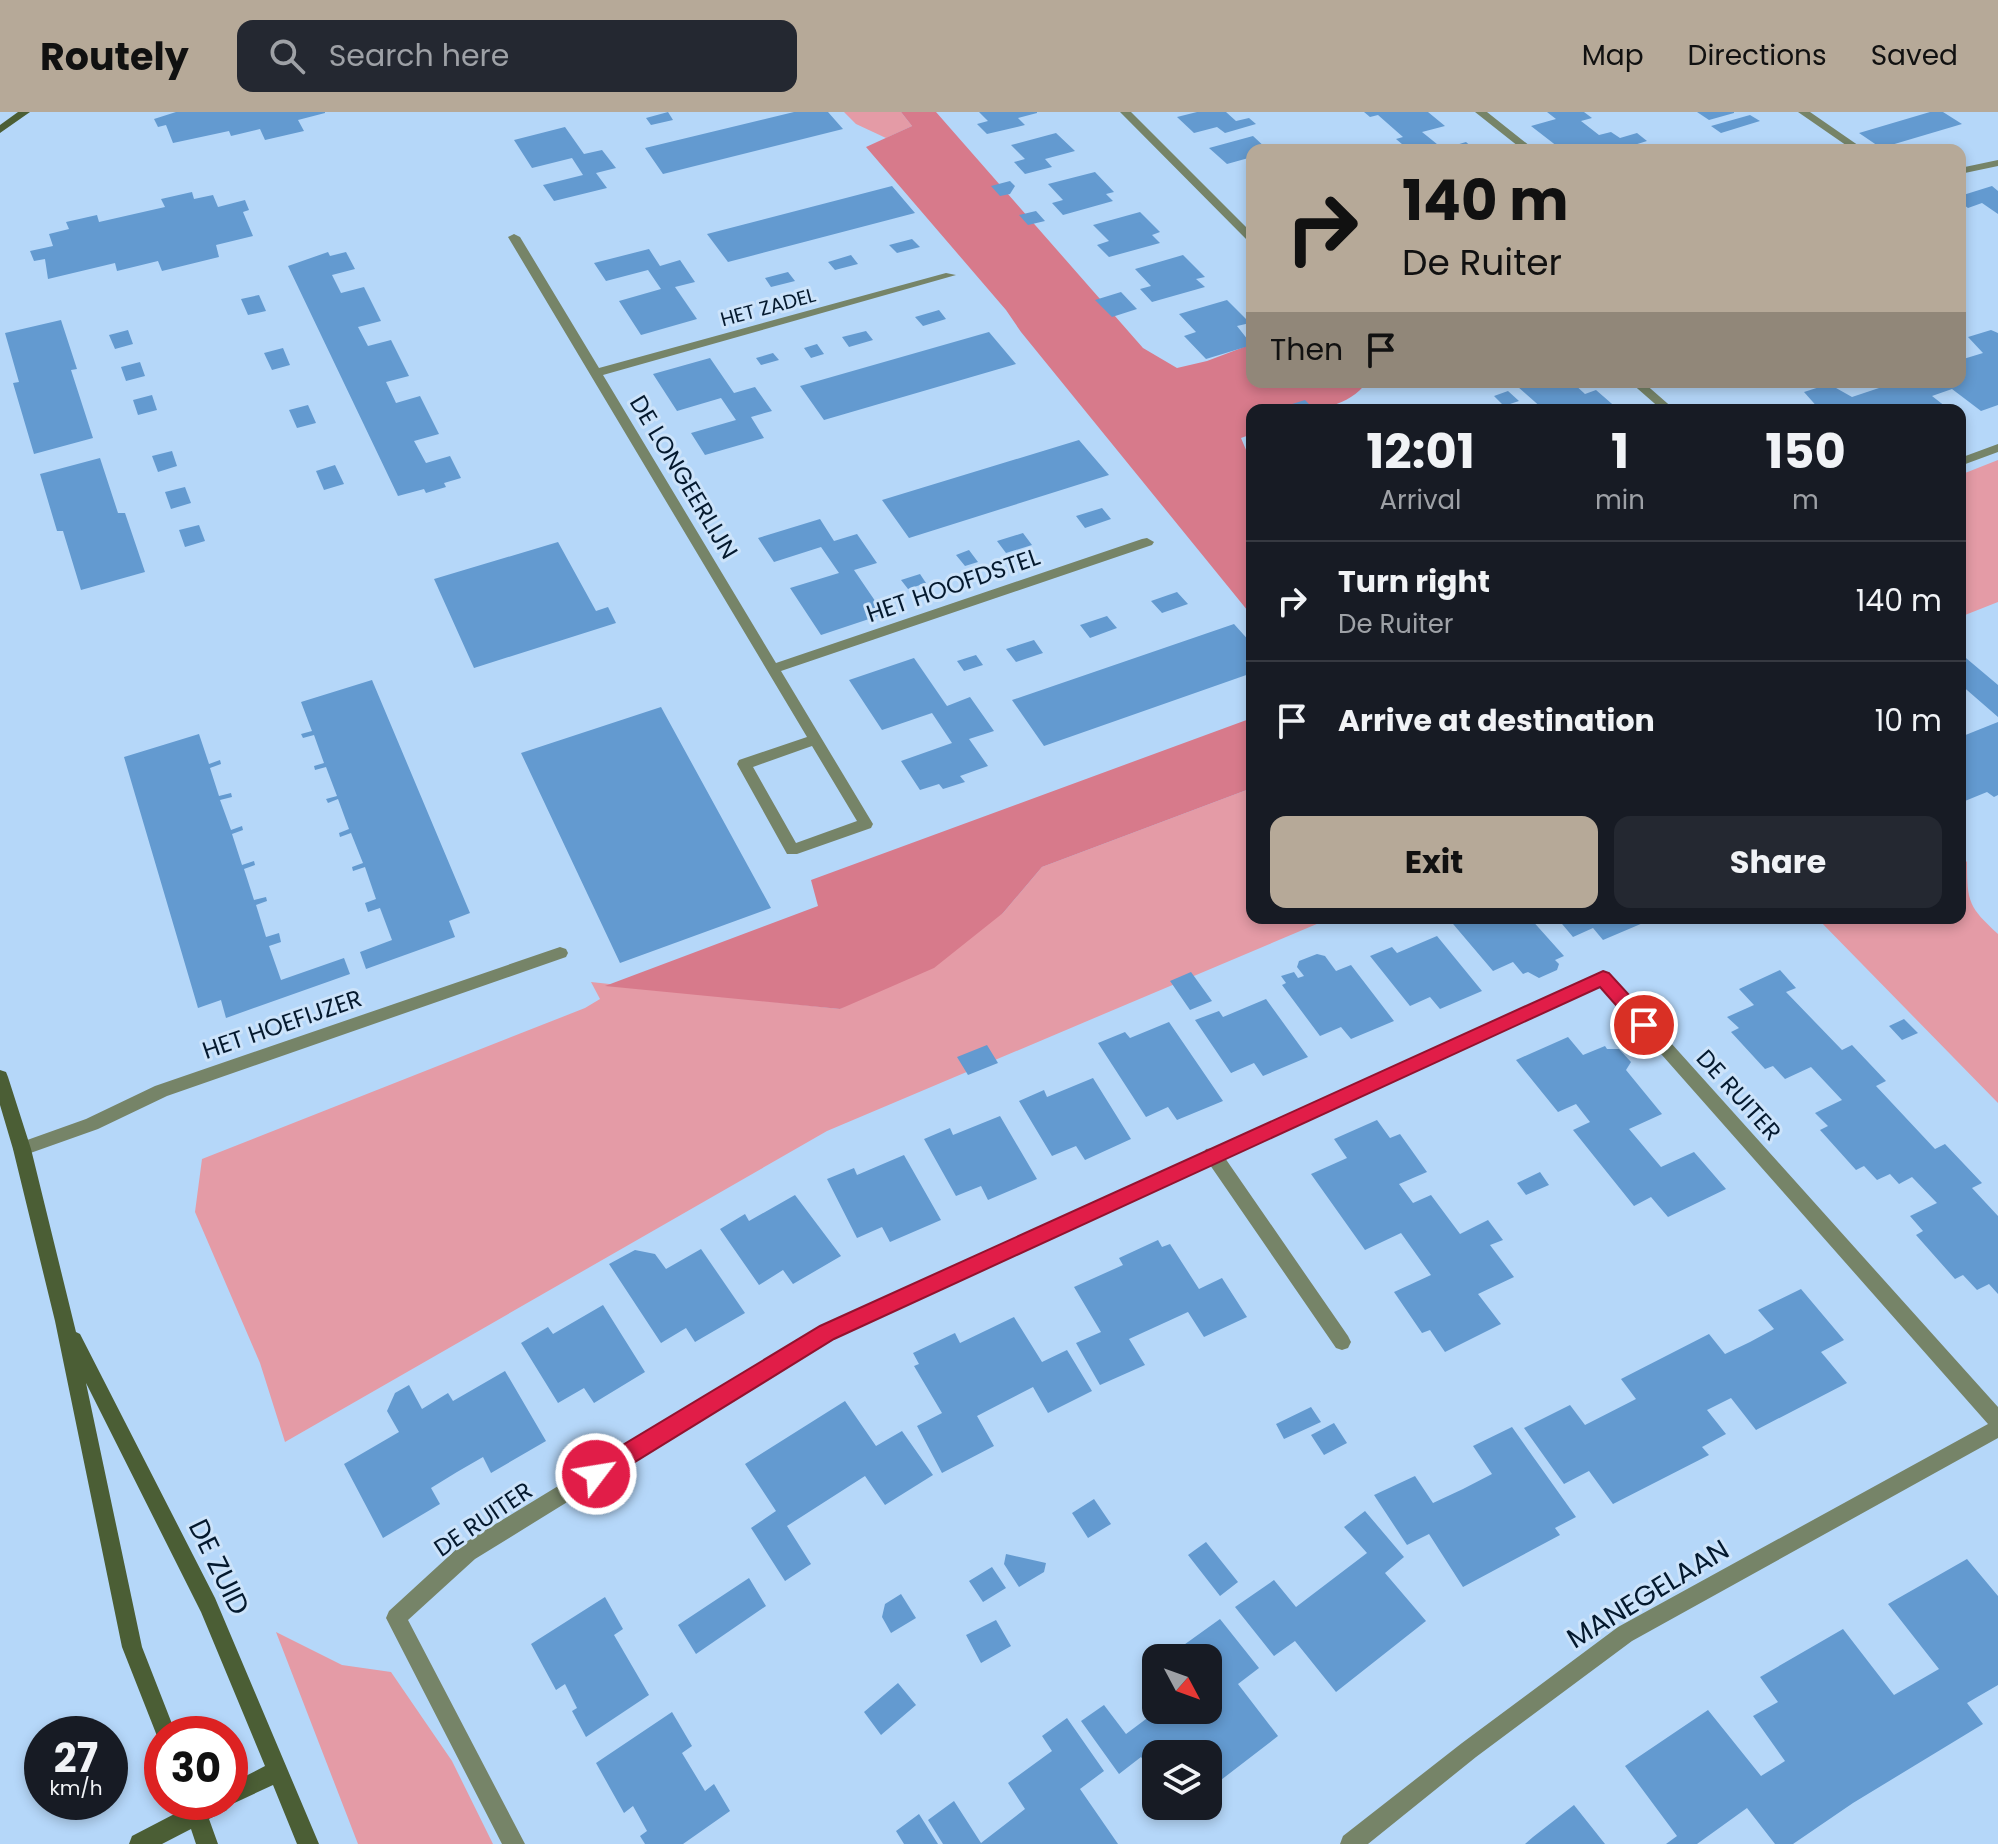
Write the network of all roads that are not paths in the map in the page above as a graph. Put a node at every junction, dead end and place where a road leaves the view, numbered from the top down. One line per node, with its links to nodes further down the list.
1 (25, 112): 5 (street)
2 (1125, 112): 10 (street)
3 (1480, 112): 6 (street)
4 (1803, 112): 7 (street)
5 (0, 130)
6 (1522, 144)
7 (1851, 144)
8 (1998, 163): 9 (street)
9 (1966, 170)
10 (1246, 233)
11 (514, 237): 13 (street, DE LONGEERLIJN)
12 (950, 275): 13 (street, HET ZADEL)
13 (596, 373): 19 (street, DE LONGEERLIJN)
14 (1643, 388): 15 (street)
15 (1662, 404)
16 (1998, 448): 17 (street)
17 (1966, 460)
18 (1147, 542): 19 (street, HET HOOFDSTEL)
19 (773, 669): 20 (street, DE LONGEERLIJN)
20 (815, 740): 20 (street, DE LONGEERLIJN)
21 (560, 953): 23 (street, HET HOEFIJZER)
22 (0, 1077): 23 (street, DE ZUID)
23 (22, 1149): 25 (street, DE ZUID)
24 (1212, 1154): 26 (street); 27 (street, DE RUITER); 37 (street, DE RUITER)
25 (64, 1321): 29 (street, DE ZUID); 30 (street, DE ZUID)
26 (1342, 1342)
27 (1998, 1421)
28 (1998, 1428): 38 (street, MANEGELAAN)
29 (159, 1716)
30 (277, 1771): 31 (street); 36 (street, DE ZUID)
31 (248, 1786)
32 (176, 1820): 34 (street)
33 (198, 1820): 35 (street)
34 (140, 1844)
35 (207, 1844)
36 (308, 1844)
37 (514, 1844)
38 (1351, 1844)

